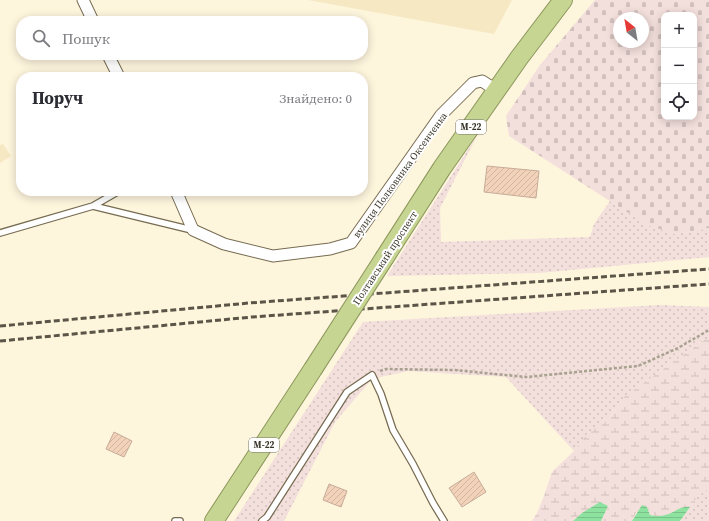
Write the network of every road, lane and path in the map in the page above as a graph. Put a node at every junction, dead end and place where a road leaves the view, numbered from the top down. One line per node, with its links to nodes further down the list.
1 (83, 0): 3 (street)
2 (562, 0): 6 (highway, Полтавський проспект / М-22)
3 (91, 16)
4 (110, 60): 5 (street)
5 (116, 72)
6 (496, 90): 10 (street, вулиця Полковника Оксенченка); 16 (highway, Полтавський проспект / М-22, bridge)
7 (110, 196): 9 (lane)
8 (178, 196): 10 (street)
9 (93, 206): 10 (lane); 11 (lane)
10 (193, 230)
11 (0, 233)
12 (709, 330): 13 (path)
13 (372, 375): 17 (lane); 18 (lane)
14 (175, 521): 15 (lane)
15 (180, 521)
16 (214, 521)
17 (262, 521)
18 (444, 521)

